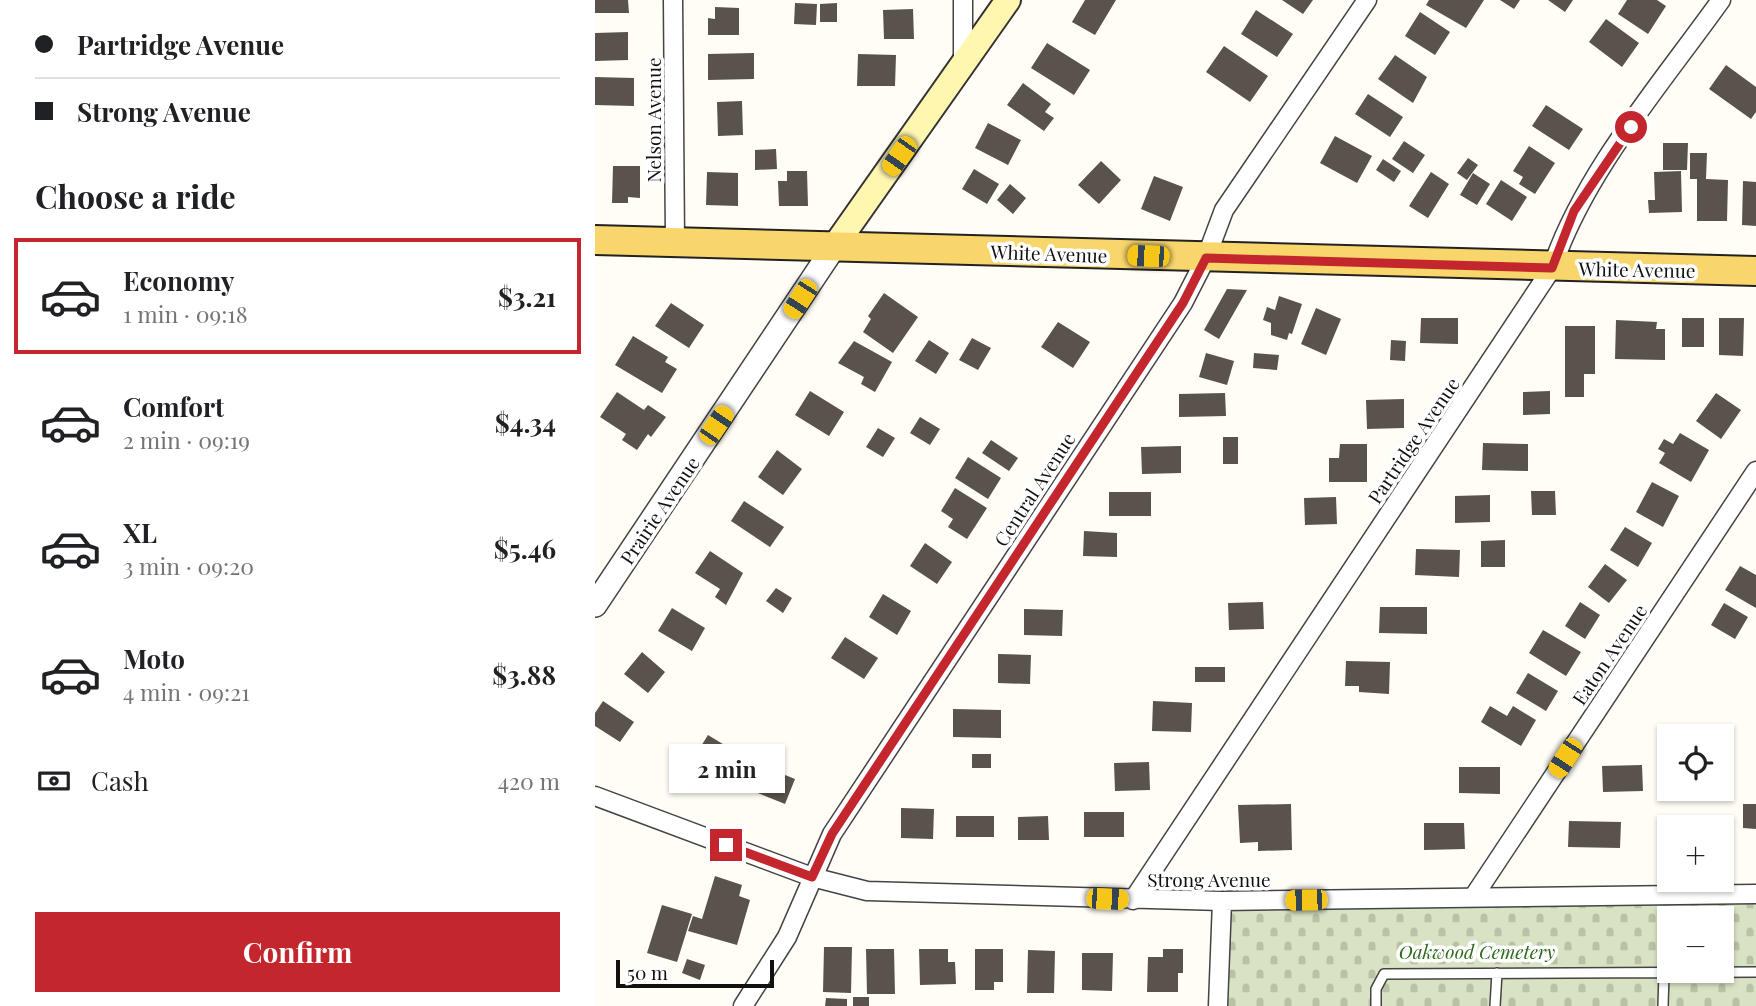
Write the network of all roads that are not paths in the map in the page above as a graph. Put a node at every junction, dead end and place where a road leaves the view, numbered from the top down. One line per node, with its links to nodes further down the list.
1 (673, 0): 8 (street, Nelson Avenue)
2 (963, 0): 6 (street)
3 (1008, 0): 6 (main road, Prairie Avenue)
4 (1367, 0): 10 (street, Central Avenue)
5 (1721, 0): 11 (street, Partridge Avenue)
6 (963, 66): 9 (main road, Prairie Avenue)
7 (595, 240): 8 (main road, White Avenue)
8 (675, 240): 9 (main road, White Avenue)
9 (834, 247): 10 (main road, White Avenue); 14 (street, Prairie Avenue)
10 (1206, 258): 11 (main road, White Avenue); 16 (street, Central Avenue)
11 (1552, 268): 12 (main road, White Avenue); 19 (street, Partridge Avenue)
12 (1756, 271)
13 (1756, 471): 18 (street, Eaton Avenue)
14 (595, 605)
15 (595, 796): 16 (street, Strong Avenue)
16 (812, 877): 19 (street, Strong Avenue); 26 (street, Central Avenue)
17 (1756, 894): 18 (street, Strong Avenue)
18 (1473, 897): 20 (street, Strong Avenue)
19 (1133, 900): 20 (street, Strong Avenue)
20 (1222, 901): 27 (street)
21 (1734, 972): 22 (lane)
22 (1756, 972)
23 (1497, 973): 24 (lane); 28 (lane); 29 (lane)
24 (1657, 974)
25 (1664, 983): 30 (lane)
26 (743, 1006)
27 (1218, 1006)
28 (1376, 1006)
29 (1495, 1006)
30 (1663, 1006)

